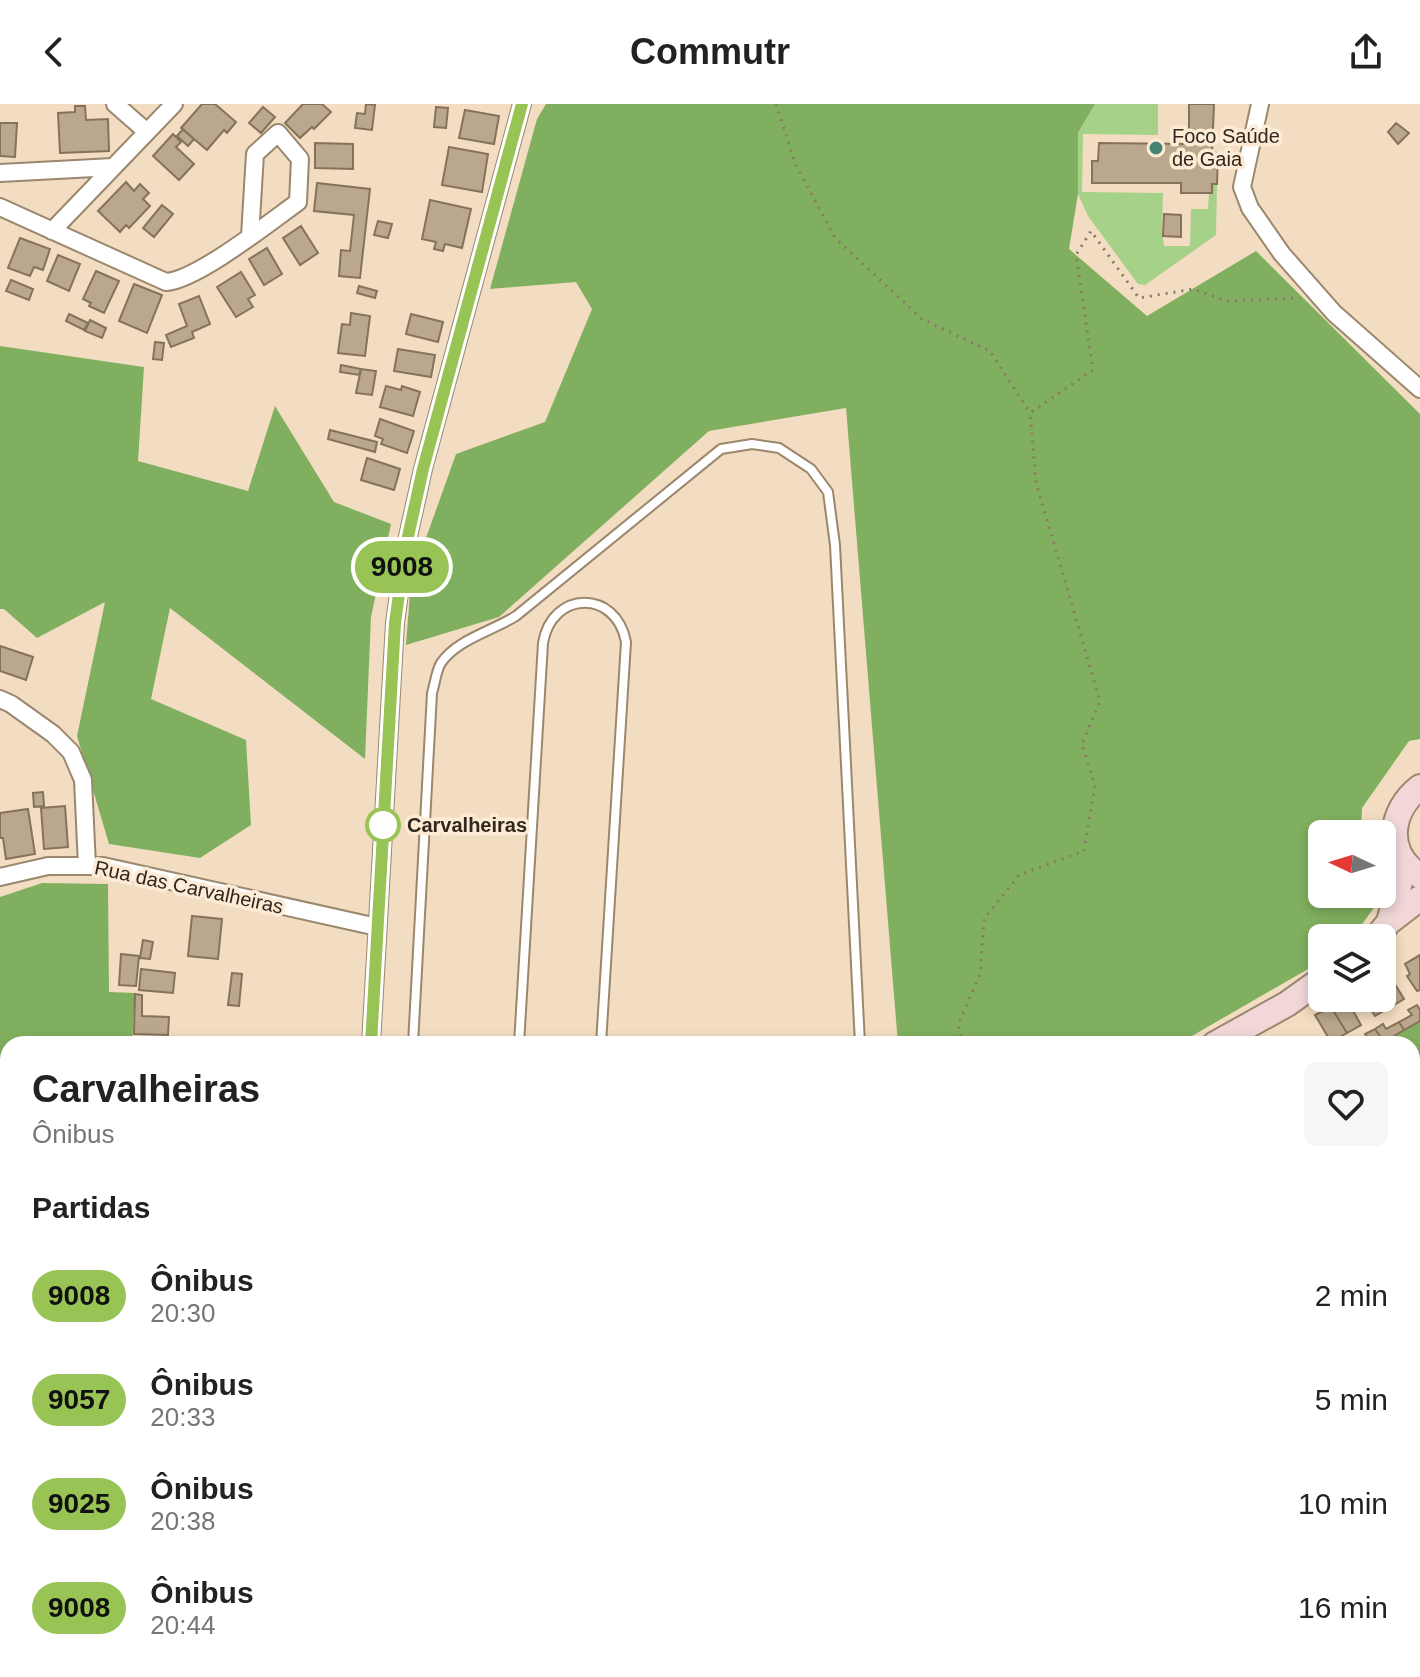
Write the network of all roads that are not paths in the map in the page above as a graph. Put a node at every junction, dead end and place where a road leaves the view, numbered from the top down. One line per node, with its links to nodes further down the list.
1 (115, 104): 5 (street)
2 (174, 104): 5 (street)
3 (522, 104): 20 (street)
4 (1260, 104): 11 (street)
5 (147, 132): 6 (street)
6 (113, 167): 7 (street); 9 (street)
7 (0, 173)
8 (0, 207): 9 (street)
9 (52, 231): 10 (street)
10 (250, 236): 10 (street)
11 (1420, 389)
12 (0, 699): 14 (street)
13 (1420, 787): 15 (main road)
14 (87, 866): 16 (street, Rua das Carvalheiras); 20 (street, Rua das Carvalheiras)
15 (1411, 868): 18 (main road)
16 (0, 877)
17 (1420, 898): 19 (main road)
18 (1384, 924)
19 (1389, 924)
20 (377, 927): 22 (street)
21 (1308, 989): 27 (main road)
22 (371, 1036)
23 (413, 1036): 26 (lane)
24 (520, 1036): 25 (lane)
25 (601, 1036)
26 (860, 1036)
27 (1229, 1036)

